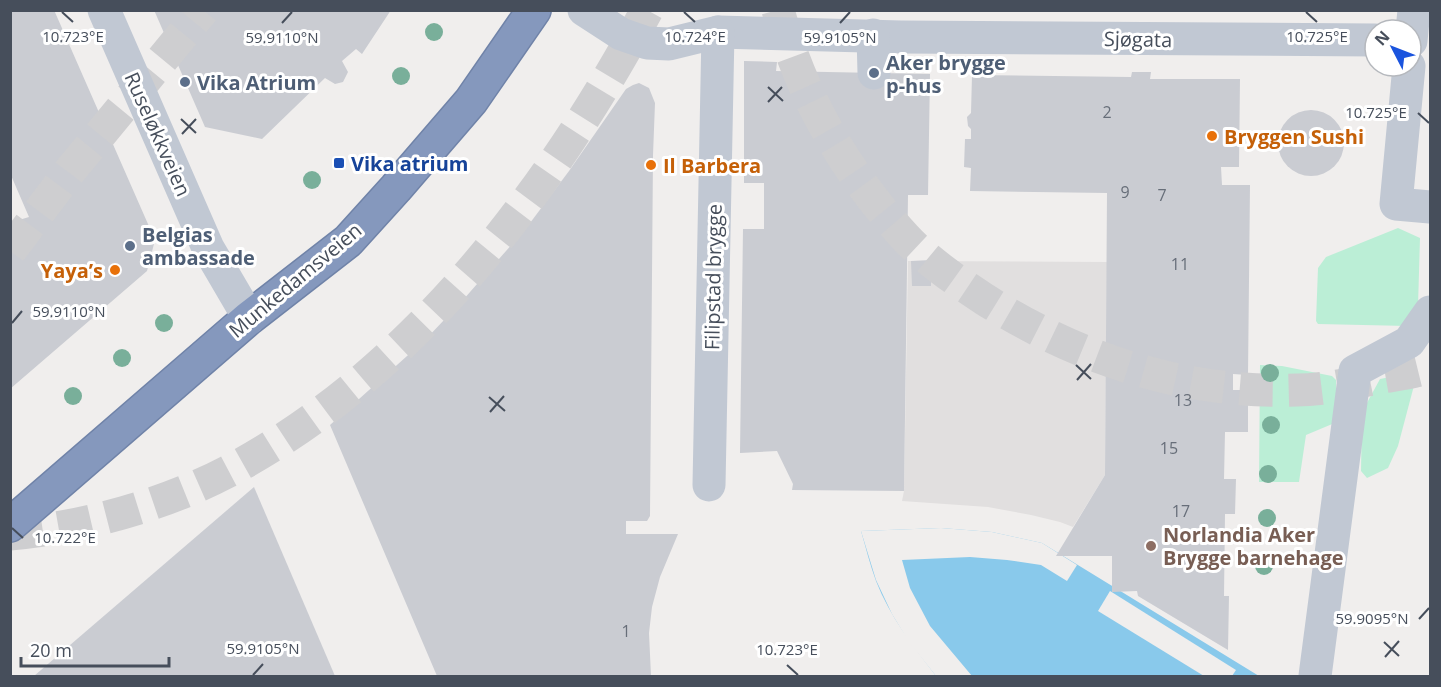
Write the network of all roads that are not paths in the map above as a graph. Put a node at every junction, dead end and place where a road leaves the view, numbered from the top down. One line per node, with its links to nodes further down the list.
1 (104, 10): 13 (street, Ruseløkkveien)
2 (534, 10): 13 (highway, Munkedamsveien)
3 (584, 10): 6 (street, Sjøgata)
4 (693, 10): 6 (street)
5 (956, 24): 7 (street, Sjøgata); 8 (street, Sjøgata)
6 (718, 32): 7 (street, Sjøgata); 14 (street, Filipstad brygge)
7 (887, 36): 9 (street)
8 (1363, 40)
9 (874, 73)
10 (1408, 78): 11 (street)
11 (1431, 207)
12 (1431, 312): 16 (street)
13 (249, 318): 15 (highway, Munkedamsveien)
14 (709, 485)
15 (14, 523)
16 (1315, 676)

